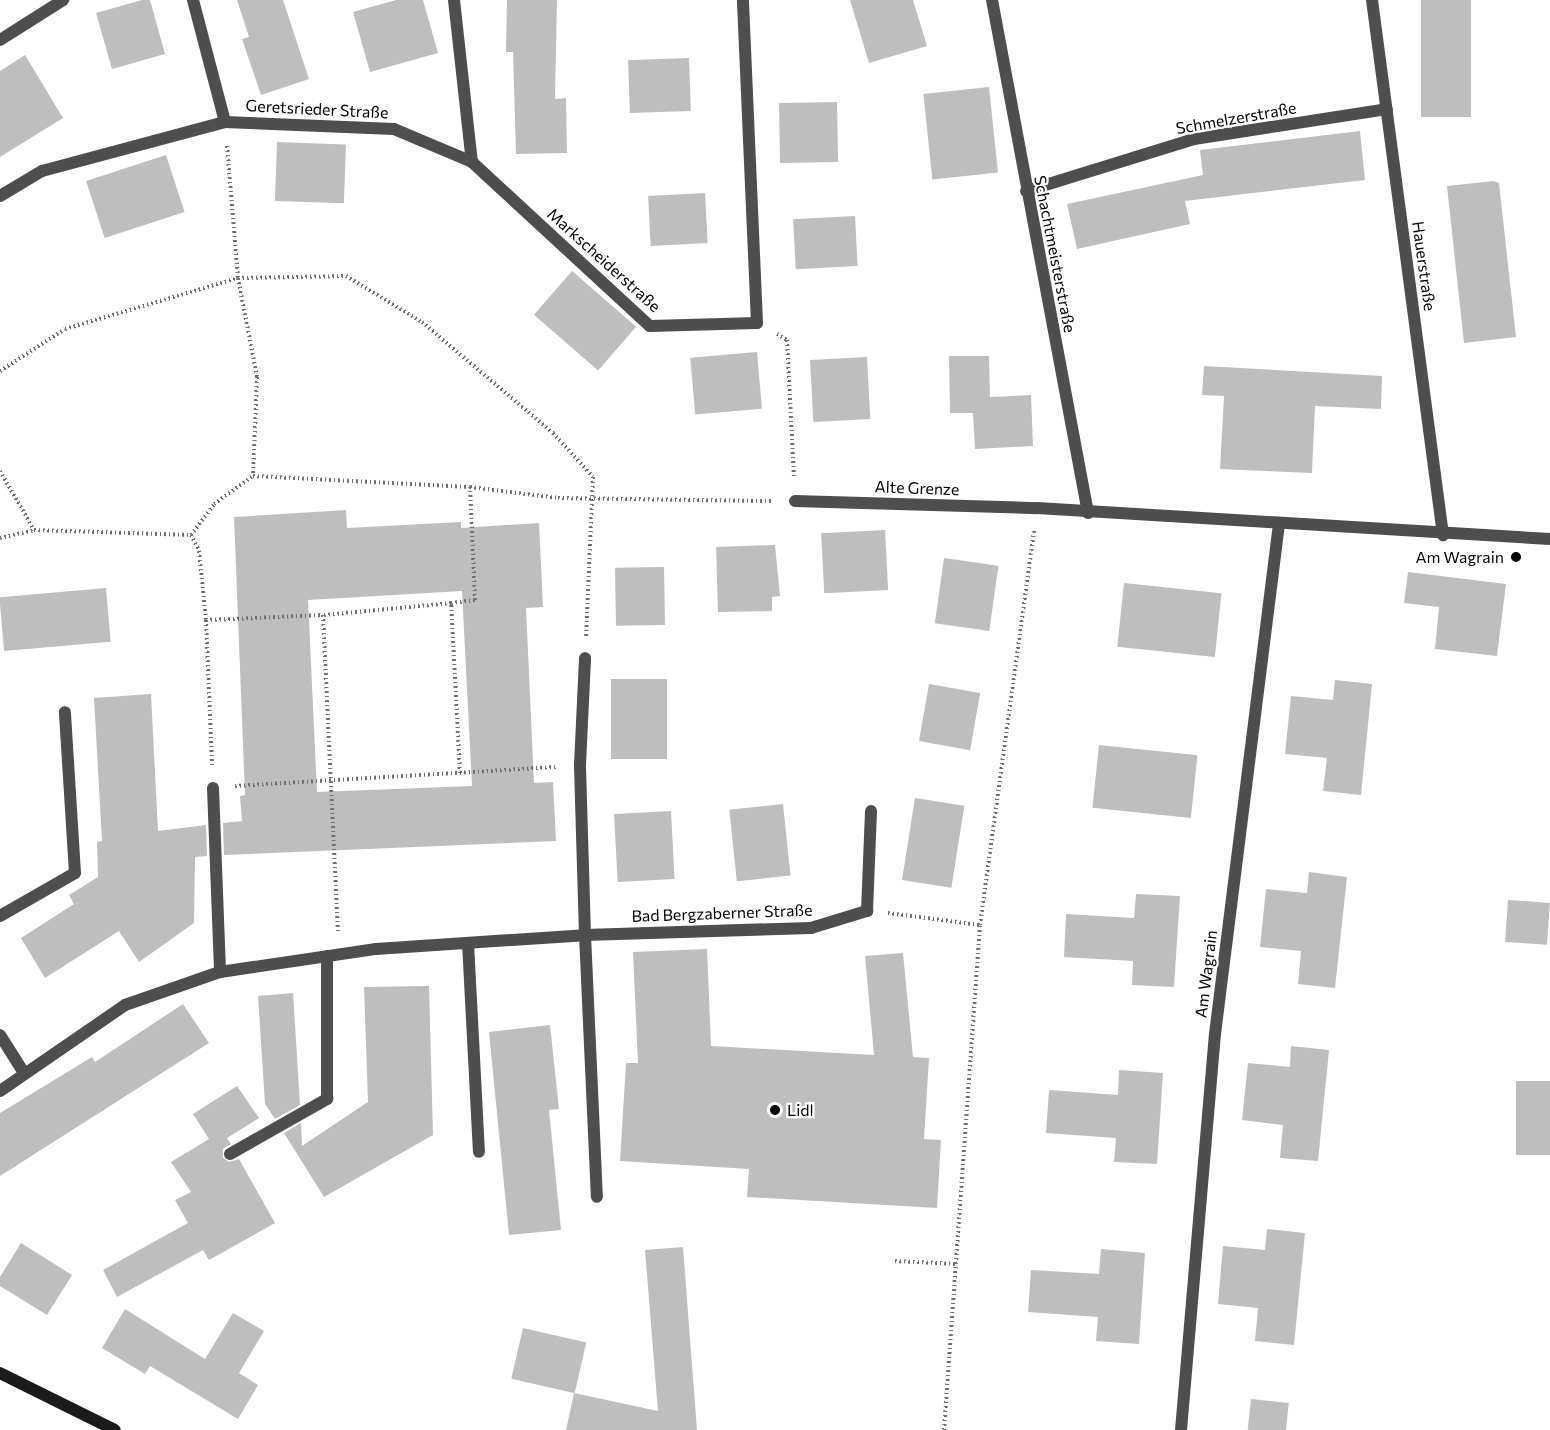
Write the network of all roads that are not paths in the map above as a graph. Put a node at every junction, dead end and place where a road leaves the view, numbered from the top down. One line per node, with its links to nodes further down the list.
1 (63, 0): 7 (street)
2 (193, 0): 9 (street, Geretsrieder Straße)
3 (454, 0): 10 (street)
4 (743, 0): 10 (street, Markscheiderstraße)
5 (992, 0): 11 (street, Schachtmeisterstraße)
6 (1372, 0): 8 (street, Hauerstraße)
7 (0, 40)
8 (1387, 110): 11 (street, Schmelzerstraße); 16 (street, Hauerstraße)
9 (225, 122): 10 (street, Geretsrieder Straße); 12 (street, Geretsrieder Straße)
10 (472, 162)
11 (1026, 191): 14 (street, Schachtmeisterstraße)
12 (0, 196)
13 (795, 501): 14 (street, Alte Grenze)
14 (1088, 513): 15 (street)
15 (1279, 524): 16 (street); 35 (street, Am Wagrain)
16 (1443, 535): 17 (street)
17 (1550, 539)
18 (585, 658): 23 (street)
19 (65, 712): 22 (street)
20 (213, 788): 26 (street)
21 (871, 811): 23 (street, Bad Bergzaberner Straße)
22 (0, 916)
23 (585, 935): 24 (street, Bad Bergzaberner Straße); 32 (street)
24 (468, 943): 25 (street, Bad Bergzaberner Straße); 30 (street)
25 (333, 955): 26 (street, Bad Bergzaberner Straße); 31 (street)
26 (220, 972): 28 (street, Bad Bergzaberner Straße)
27 (0, 1035): 28 (street)
28 (24, 1073): 29 (street, Bad Bergzaberner Straße)
29 (0, 1091)
30 (479, 1152)
31 (230, 1154)
32 (597, 1197)
33 (0, 1373): 34 (street)
34 (115, 1430)
35 (1181, 1430)

